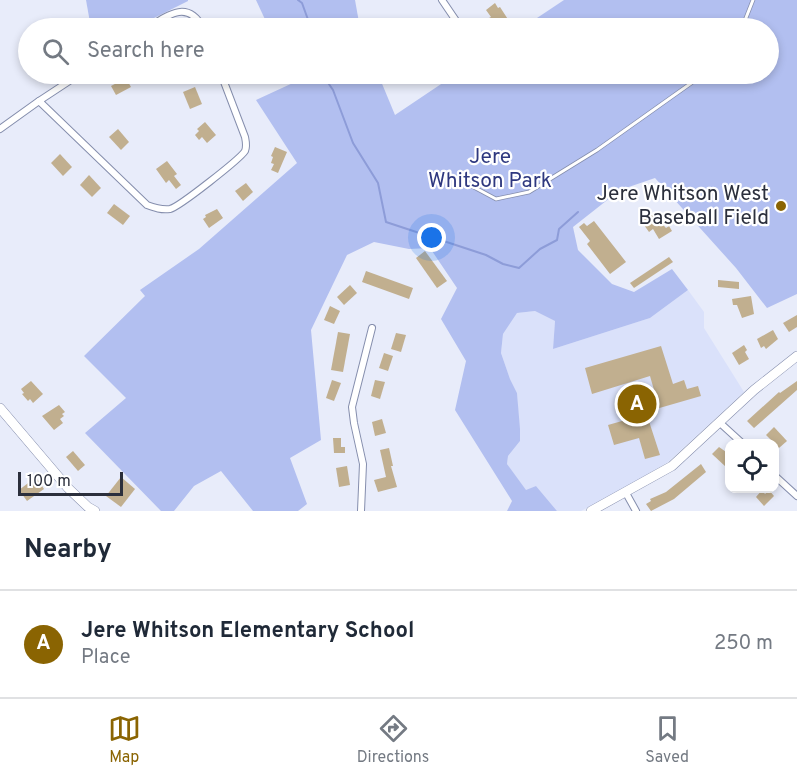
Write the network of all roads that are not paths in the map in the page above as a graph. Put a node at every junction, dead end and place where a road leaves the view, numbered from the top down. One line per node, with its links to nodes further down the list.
1 (442, 0): 5 (street)
2 (753, 0): 6 (lane)
3 (163, 18): 4 (street)
4 (196, 18)
5 (454, 18)
6 (746, 18)
7 (65, 84): 10 (street)
8 (224, 84): 10 (street)
9 (690, 84): 12 (lane)
10 (39, 101): 11 (street)
11 (0, 129)
12 (468, 184)
13 (372, 328): 22 (street)
14 (797, 357): 16 (street)
15 (0, 408): 21 (street)
16 (719, 422): 17 (street); 19 (street)
17 (737, 439)
18 (779, 479): 20 (street)
19 (626, 493): 23 (street); 24 (street)
20 (797, 496)
21 (95, 511)
22 (361, 511)
23 (591, 511)
24 (636, 511)

